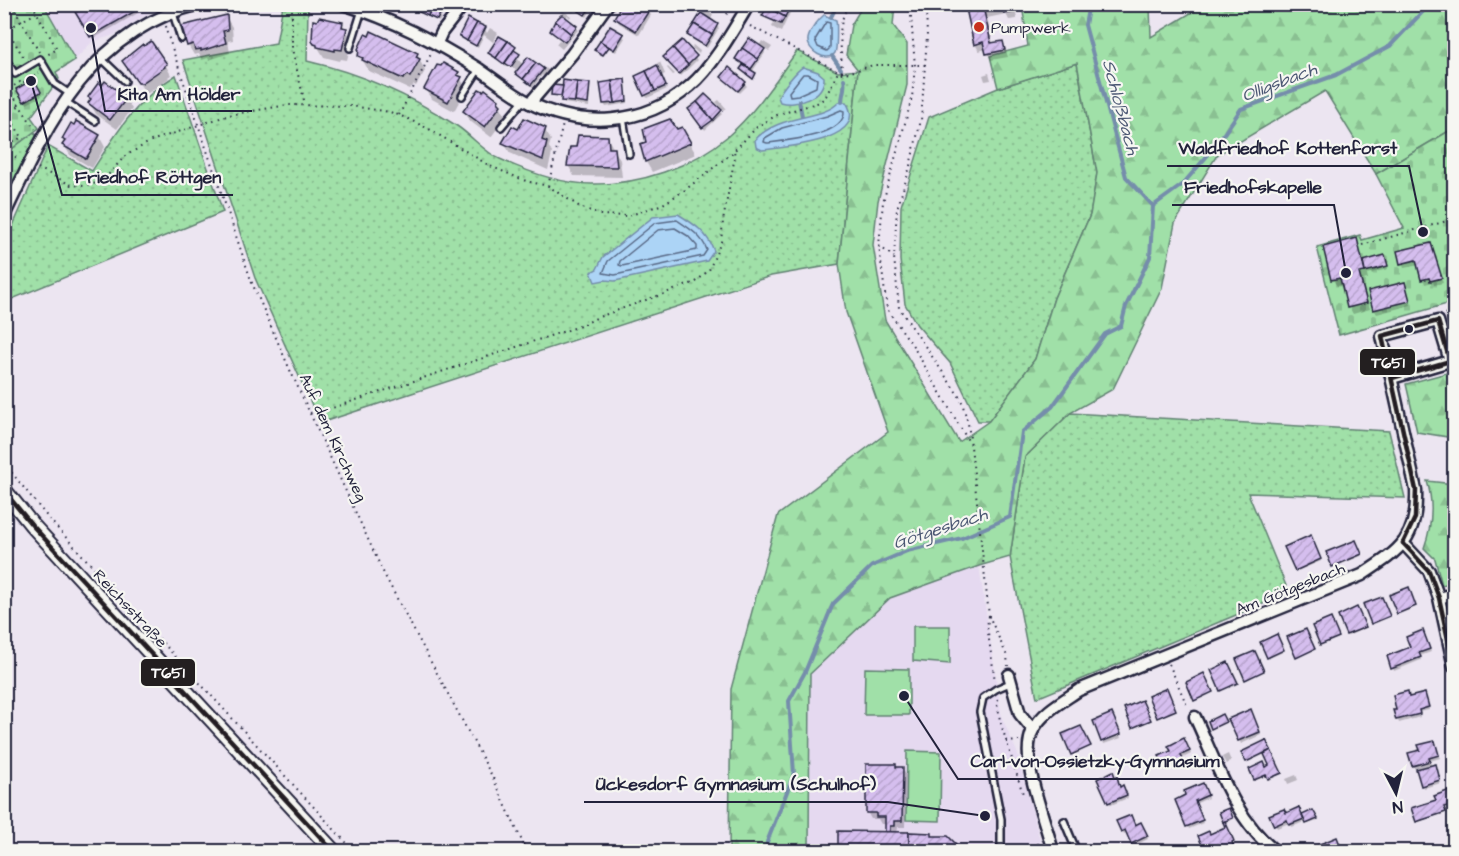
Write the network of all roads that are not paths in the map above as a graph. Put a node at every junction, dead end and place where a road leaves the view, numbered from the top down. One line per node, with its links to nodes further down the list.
1 (200, 4): 7 (street)
2 (343, 4): 6 (street)
3 (464, 4): 9 (street)
4 (608, 4): 17 (street)
5 (748, 4): 18 (street)
6 (367, 9): 9 (street); 10 (lane)
7 (166, 10): 8 (lane); 12 (street)
8 (181, 39)
9 (437, 43): 13 (street)
10 (350, 48)
11 (4, 57): 16 (lane)
12 (101, 58): 14 (lane); 16 (street)
13 (479, 69): 15 (lane); 17 (street)
14 (125, 81)
15 (462, 96)
16 (67, 98): 19 (lane); 22 (street)
17 (527, 101): 18 (street); 20 (lane)
18 (623, 118): 21 (lane)
19 (95, 121)
20 (501, 127)
21 (629, 154)
22 (4, 216)
23 (1392, 378): 23 (street, Am Götgesbach); 25 (street, Am Götgesbach)
24 (4, 490): 33 (main road, Reichsstraße)
25 (1403, 543): 27 (street); 31 (street, Am Götgesbach)
26 (1455, 594): 27 (street)
27 (1439, 598): 28 (street)
28 (1455, 667)
29 (1010, 679): 31 (street); 34 (lane)
30 (1195, 717): 37 (street)
31 (1033, 730): 35 (street)
32 (1064, 821): 36 (lane)
33 (334, 852)
34 (1000, 852)
35 (1053, 852)
36 (1077, 852)
37 (1276, 852)

